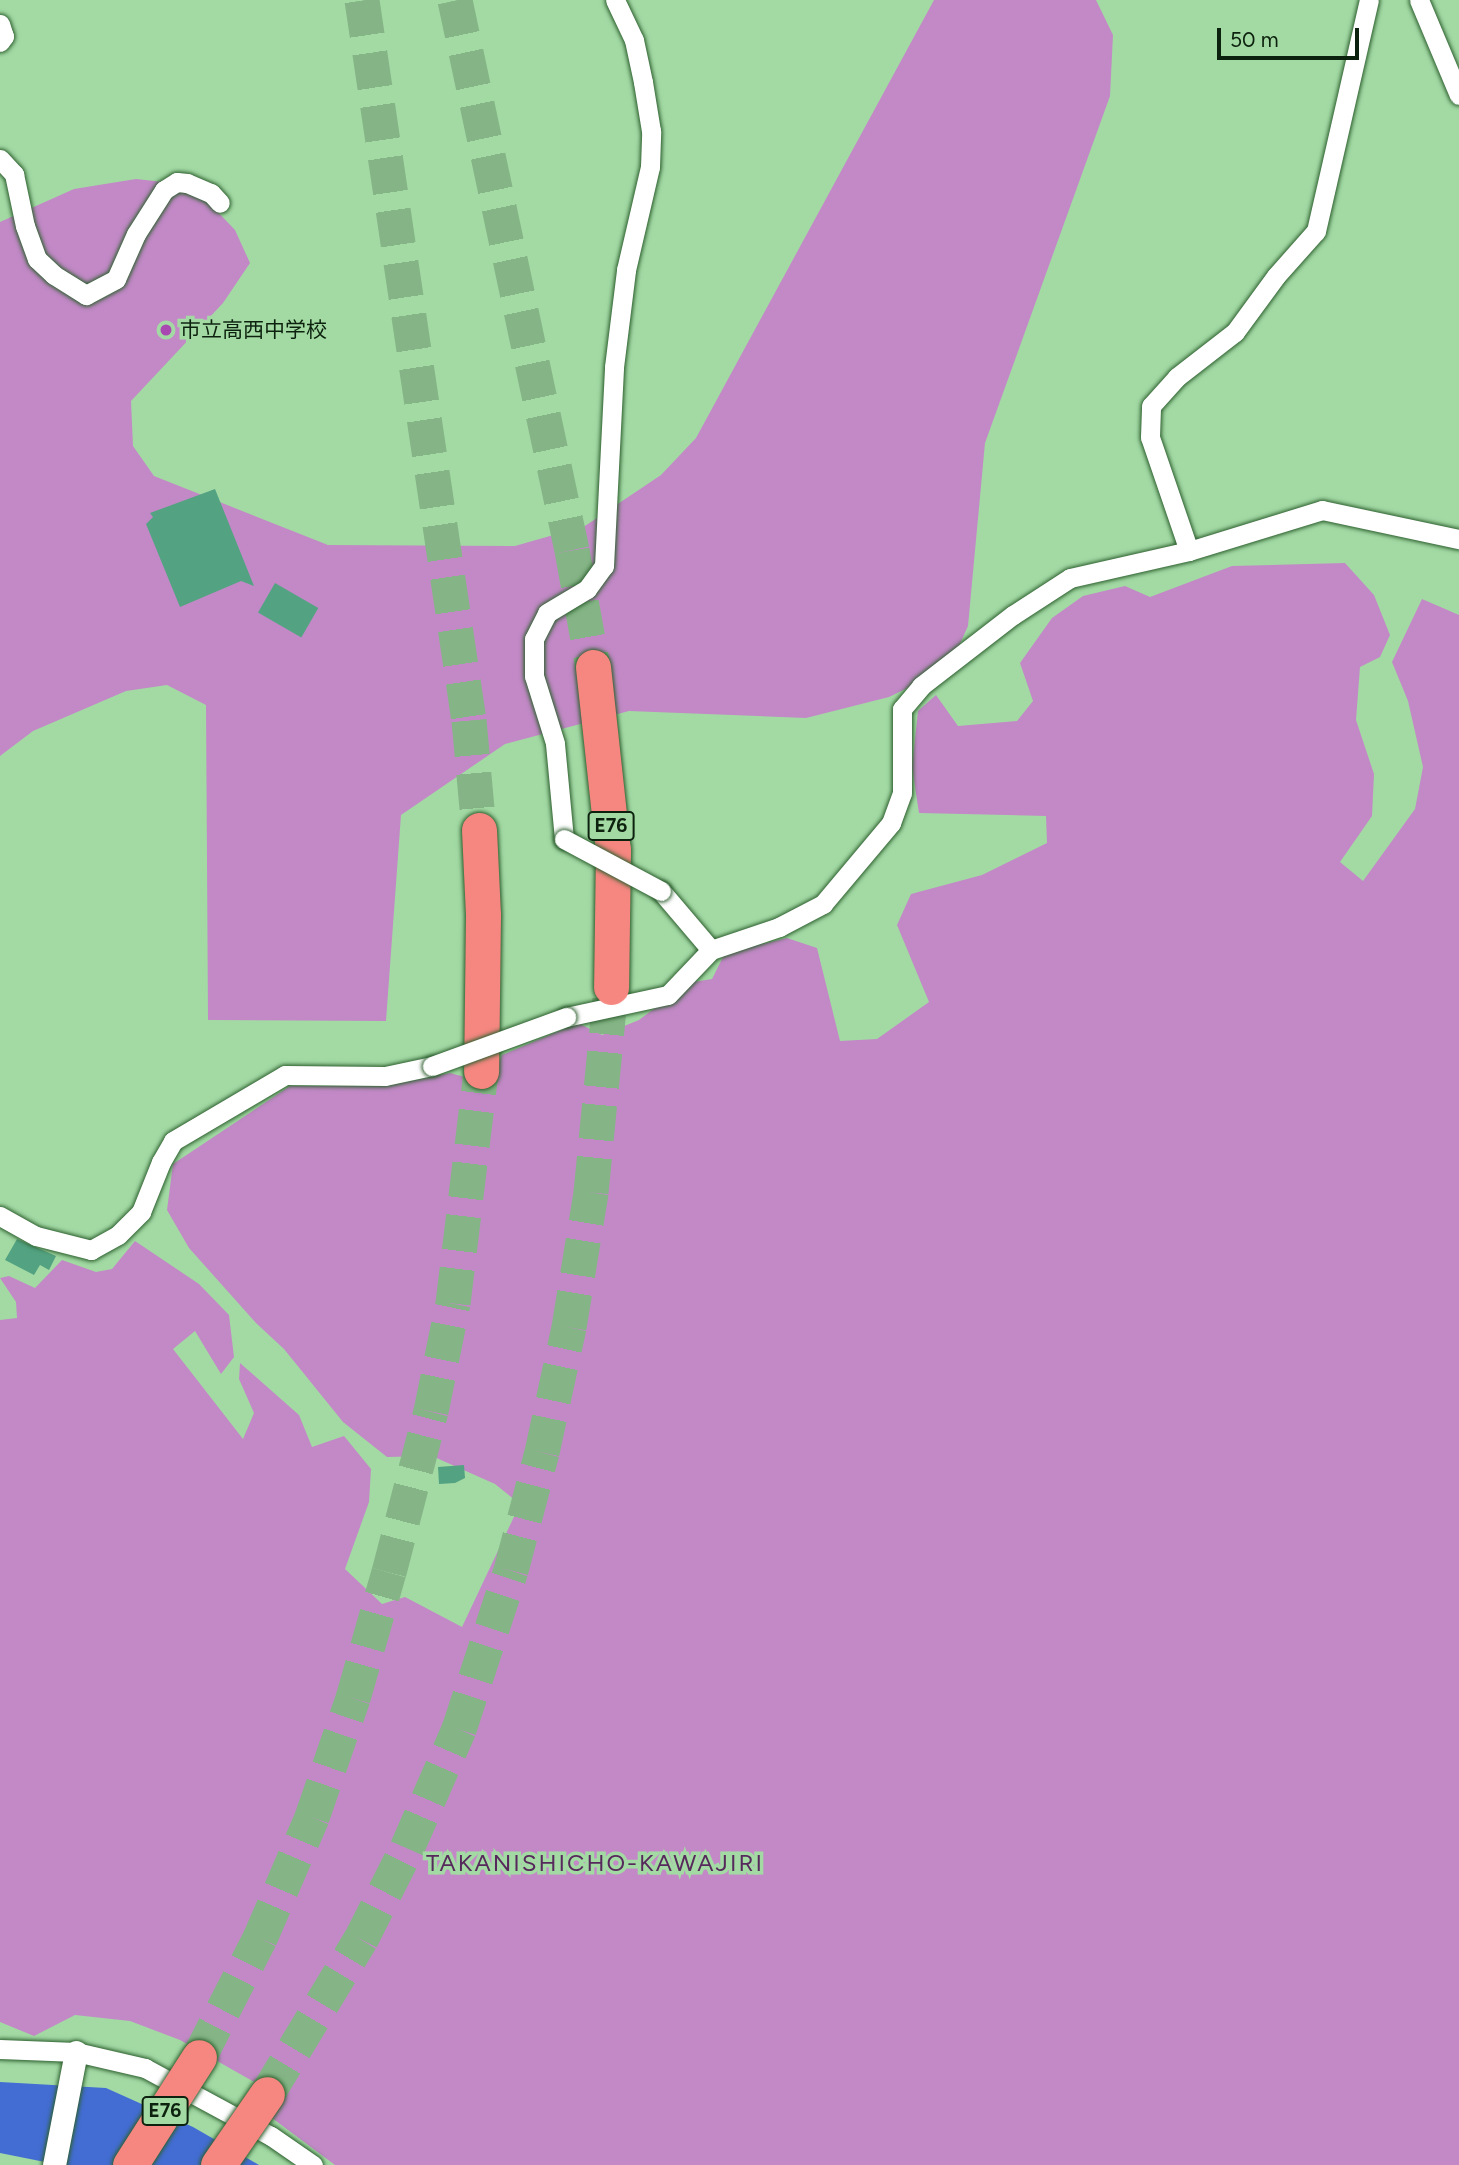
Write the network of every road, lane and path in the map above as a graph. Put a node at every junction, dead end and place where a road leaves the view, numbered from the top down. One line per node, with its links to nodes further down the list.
1 (615, 0): 13 (street, bridge)
2 (1369, 0): 10 (street)
3 (1419, 0): 6 (street)
4 (0, 24): 5 (street)
5 (0, 42)
6 (1459, 95)
7 (0, 159): 8 (street)
8 (220, 204)
9 (1459, 539): 10 (street)
10 (1189, 551): 13 (street)
11 (593, 667): 14 (highway, E76)
12 (480, 830): 15 (highway)
13 (711, 950): 16 (street, bridge)
14 (611, 987)
15 (481, 1071)
16 (0, 1216)
17 (2, 2049): 18 (street)
18 (76, 2052): 21 (street); 24 (street)
19 (199, 2057): 22 (highway, E76, bridge)
20 (267, 2094): 23 (highway, bridge)
21 (54, 2165)
22 (128, 2165)
23 (218, 2165)
24 (313, 2165)

